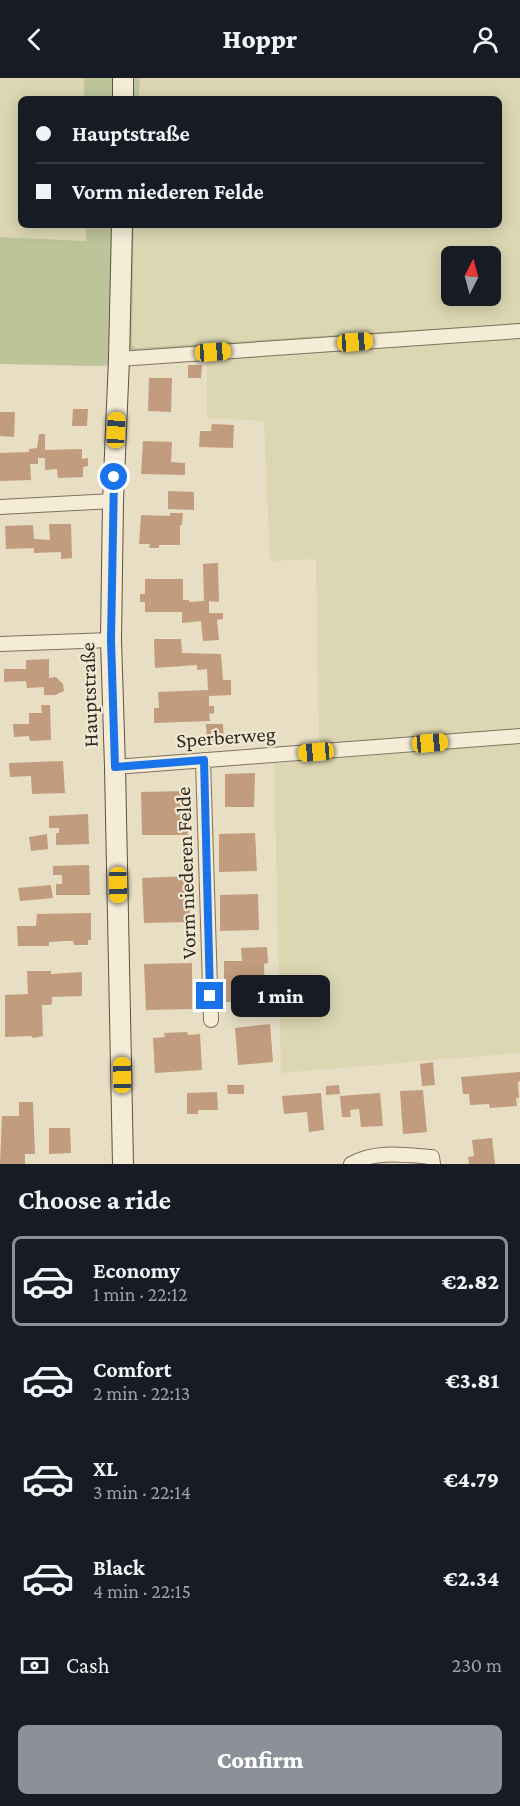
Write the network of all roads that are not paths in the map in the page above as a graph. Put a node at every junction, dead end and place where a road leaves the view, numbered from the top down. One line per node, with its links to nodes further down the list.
1 (123, 78): 2 (main road)
2 (123, 96)
3 (122, 228): 5 (main road, Hauptstraße)
4 (520, 331): 5 (street)
5 (119, 359): 6 (main road, Hauptstraße)
6 (112, 501): 7 (street); 8 (main road, Hauptstraße)
7 (0, 507)
8 (111, 640): 9 (street); 12 (main road, Hauptstraße)
9 (0, 644)
10 (520, 736): 11 (street, Sperberweg)
11 (204, 760): 12 (street, Sperberweg); 13 (street, Vorm niederen Felde)
12 (115, 767): 14 (main road, Hauptstraße)
13 (211, 1020)
14 (123, 1164)
15 (351, 1164): 16 (street)
16 (433, 1164)

